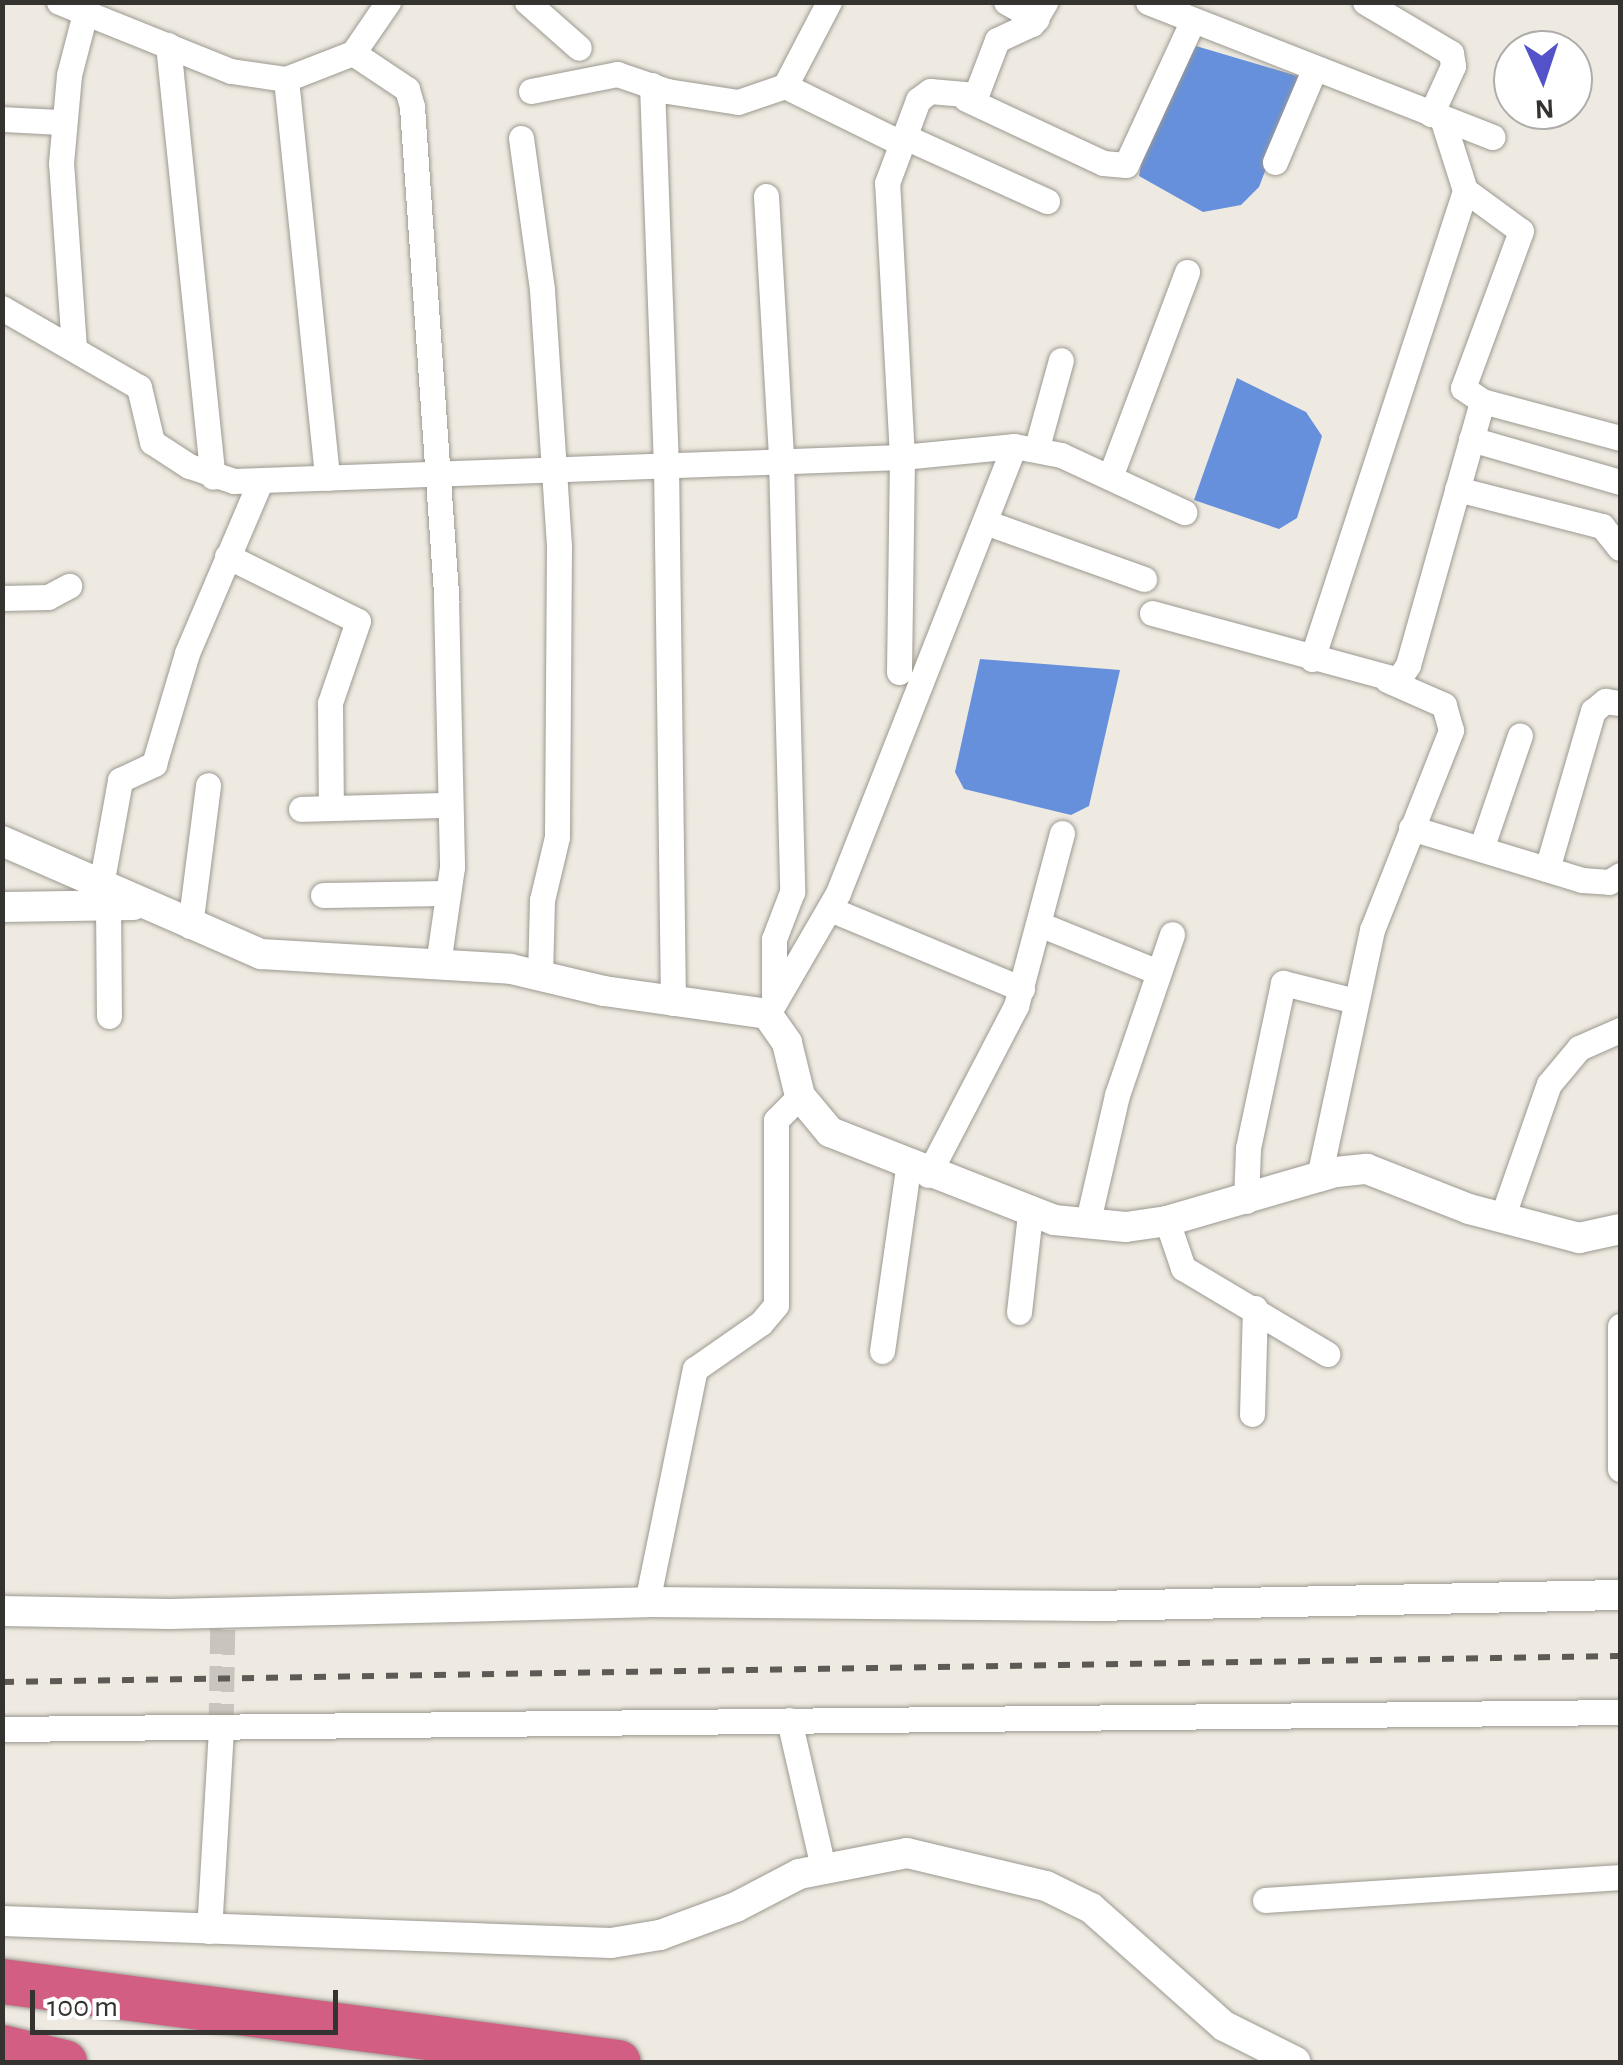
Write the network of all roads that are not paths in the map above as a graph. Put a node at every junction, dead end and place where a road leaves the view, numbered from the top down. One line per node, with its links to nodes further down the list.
1 (59, 2): 9 (street)
2 (388, 2): 13 (street)
3 (527, 2): 12 (street)
4 (830, 2): 17 (street)
5 (1006, 2): 8 (street)
6 (1148, 2): 10 (street)
7 (1365, 2): 20 (street)
8 (1041, 11): 19 (street)
9 (86, 13): 11 (street); 22 (street)
10 (1192, 22): 14 (street); 19 (street)
11 (168, 45): 15 (street); 43 (street)
12 (578, 48)
13 (353, 52): 15 (street); 42 (street)
14 (1314, 70): 20 (street); 26 (street)
15 (286, 79): 44 (street)
16 (652, 85): 17 (street); 18 (street); 40 (street)
17 (784, 86): 25 (street)
18 (531, 91)
19 (966, 99): 25 (street)
20 (1436, 116): 23 (street); 27 (street)
21 (2, 119): 22 (street)
22 (62, 122): 32 (street)
23 (1493, 137)
24 (521, 138): 41 (street)
25 (902, 140): 29 (street); 38 (street)
26 (1275, 162)
27 (1465, 190): 34 (street); 57 (street)
28 (766, 196): 39 (street)
29 (1046, 201)
30 (1187, 272): 45 (street)
31 (2, 308): 32 (street)
32 (74, 348): 43 (street)
33 (1061, 360): 37 (street)
34 (1482, 402): 35 (street); 36 (street)
35 (1620, 438)
36 (1471, 440): 46 (street); 48 (street)
37 (1025, 447): 38 (street); 45 (street); 50 (street)
38 (902, 457): 39 (street); 58 (street)
39 (781, 460): 40 (street); 86 (street)
40 (666, 462): 41 (street); 85 (street)
41 (556, 467): 42 (street); 82 (street)
42 (442, 471): 44 (street); 63 (street)
43 (214, 477): 47 (street)
44 (327, 478): 47 (street)
45 (1110, 478): 49 (street)
46 (1620, 482)
47 (259, 484): 52 (street)
48 (1458, 488): 51 (street); 59 (street)
49 (1184, 512)
50 (985, 522): 53 (street); 76 (street)
51 (1620, 548)
52 (228, 556): 64 (street); 73 (street)
53 (1144, 579)
54 (69, 586): 55 (street)
55 (2, 598)
56 (1152, 612): 57 (street)
57 (1312, 659): 59 (street)
58 (899, 672)
59 (1386, 680): 66 (street)
60 (1620, 703): 70 (street)
61 (1520, 735): 69 (street)
62 (208, 784): 78 (street)
63 (448, 805): 64 (street); 72 (street)
64 (331, 808): 65 (street)
65 (302, 809)
66 (1411, 828): 69 (street); 84 (street)
67 (1062, 834): 77 (street)
68 (2, 841): 73 (street)
69 (1481, 849): 70 (street)
70 (1547, 870): 71 (street)
71 (1620, 875)
72 (447, 893): 74 (street); 80 (street)
73 (105, 895): 75 (street); 78 (street); 87 (street)
74 (323, 895)
75 (2, 908)
76 (830, 909): 83 (street); 86 (street)
77 (1039, 924): 81 (street); 83 (street)
78 (190, 926): 80 (street)
79 (1172, 934): 81 (street)
80 (438, 964): 82 (street)
81 (1158, 972): 96 (street)
82 (540, 974): 85 (street)
83 (1022, 989): 90 (street)
84 (1355, 1002): 91 (street); 92 (street)
85 (673, 1003): 86 (street)
86 (771, 1009): 89 (street)
87 (109, 1016)
88 (1620, 1030): 94 (street)
89 (800, 1096): 90 (street); 107 (street)
90 (918, 1171): 93 (street); 101 (street)
91 (1319, 1177): 92 (street); 94 (street)
92 (1246, 1201): 95 (street)
93 (1030, 1214): 96 (street); 99 (street)
94 (1502, 1218): 97 (street)
95 (1168, 1221): 96 (street); 98 (street)
96 (1087, 1225)
97 (1620, 1229)
98 (1255, 1308): 102 (street); 103 (street)
99 (1018, 1312)
100 (1620, 1326): 104 (street)
101 (882, 1351)
102 (1327, 1354)
103 (1252, 1414)
104 (1620, 1420): 105 (street)
105 (1620, 1469)
106 (1620, 1594): 107 (street)
107 (648, 1602): 108 (street)
108 (2, 1611)
109 (1620, 1712): 110 (street)
110 (789, 1720): 111 (street); 113 (street)
111 (222, 1728): 112 (street); 117 (street)
112 (2, 1730)
113 (822, 1867): 117 (street); 122 (street)
114 (1620, 1878): 115 (street)
115 (1265, 1900)
116 (2, 1921): 117 (street)
117 (209, 1931)
118 (2, 1981): 121 (highway)
119 (2, 2046): 120 (highway)
120 (64, 2062)
121 (618, 2062)
122 (1296, 2062)

